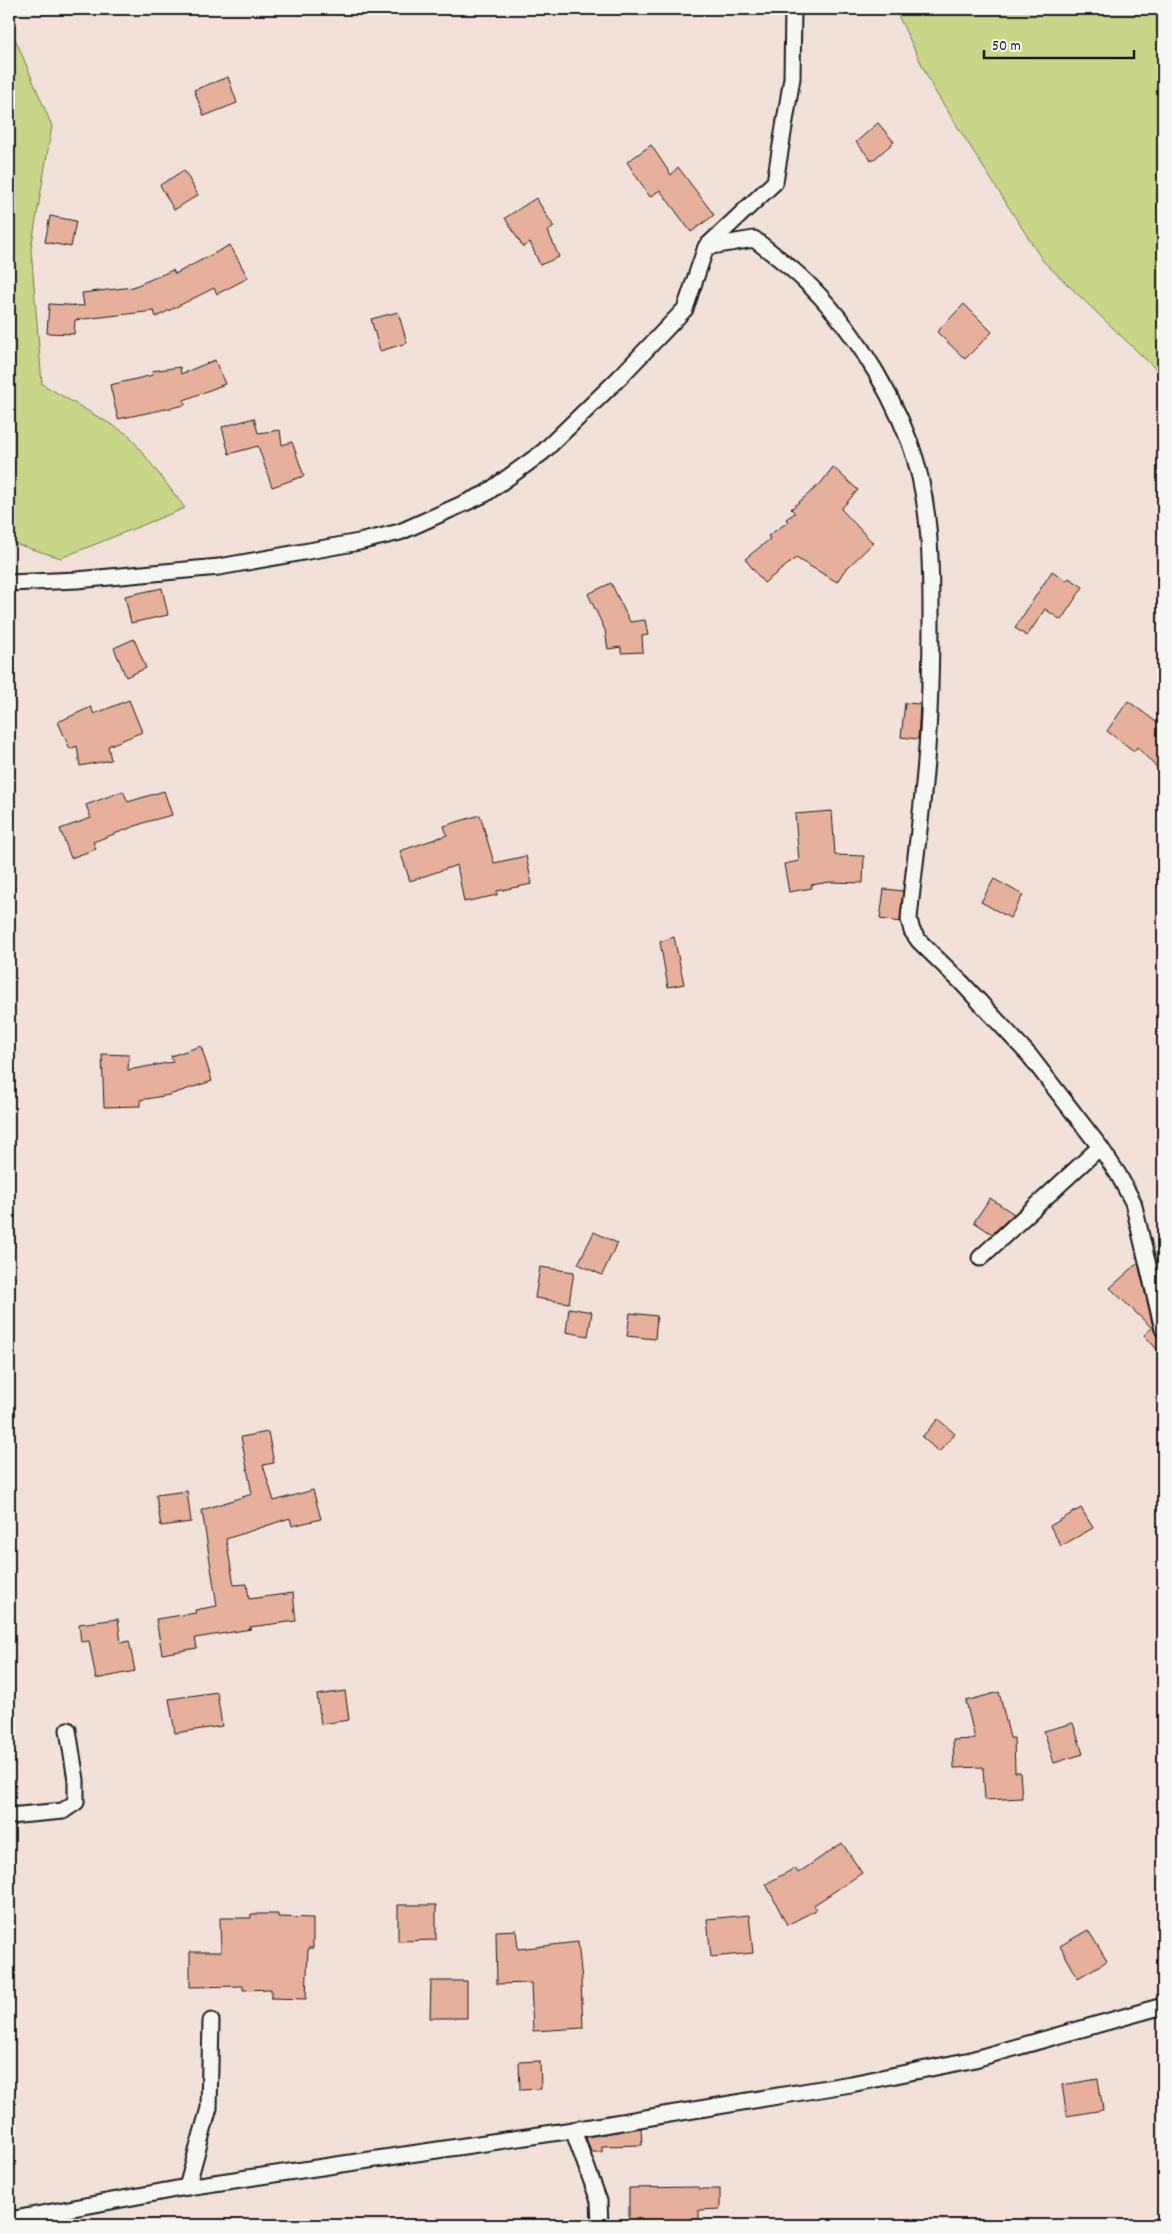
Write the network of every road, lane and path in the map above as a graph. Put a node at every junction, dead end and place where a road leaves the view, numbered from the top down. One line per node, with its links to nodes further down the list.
1 (793, 9): 2 (street)
2 (706, 247): 3 (street); 4 (street)
3 (9, 583)
4 (1100, 1147): 5 (street); 6 (street)
5 (980, 1258)
6 (1163, 1329)
7 (68, 1730): 8 (street)
8 (9, 1816)
9 (1163, 2006): 11 (street)
10 (211, 2021): 12 (street)
11 (574, 2130): 12 (street); 14 (street)
12 (187, 2187): 13 (street)
13 (9, 2220)
14 (600, 2225)

